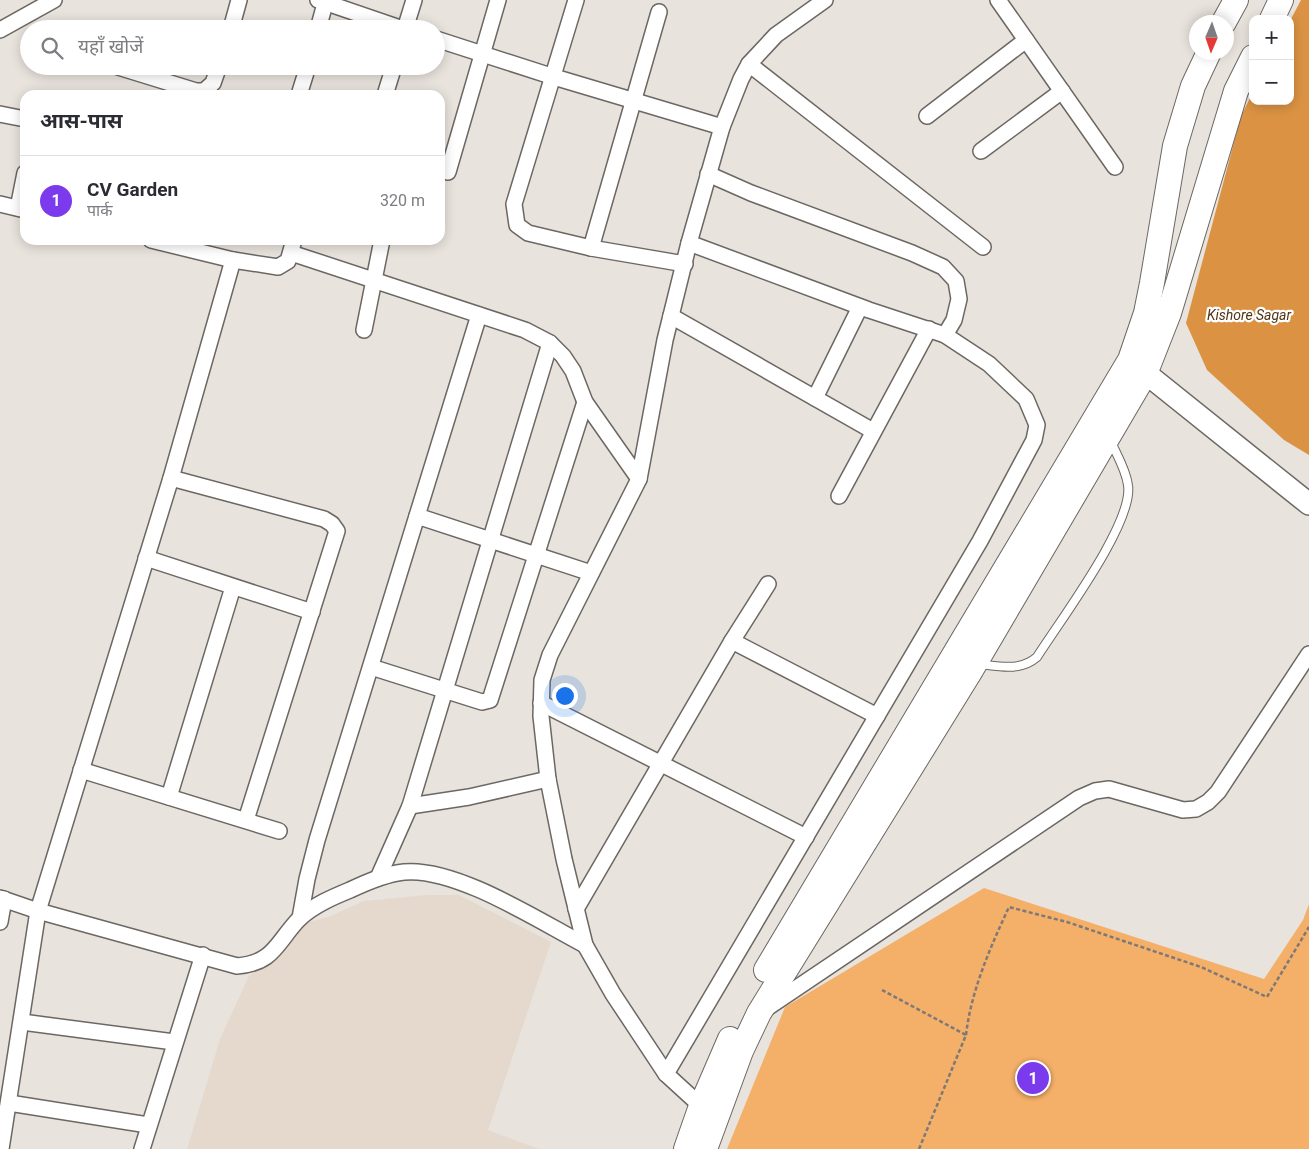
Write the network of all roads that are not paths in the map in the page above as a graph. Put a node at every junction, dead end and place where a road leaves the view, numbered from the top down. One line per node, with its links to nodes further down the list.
1 (54, 0): 18 (street)
2 (239, 0): 14 (street)
3 (414, 0): 17 (street)
4 (498, 0): 21 (street)
5 (576, 0): 29 (street)
6 (825, 0): 24 (street)
7 (998, 0): 19 (street)
8 (1236, 0): 12 (main road)
9 (1281, 0): 13 (main road)
10 (323, 1): 15 (street); 16 (street)
11 (659, 12): 35 (street)
12 (1228, 15)
13 (1274, 15)
14 (233, 20)
15 (320, 20)
16 (378, 20)
17 (407, 20)
18 (0, 30)
19 (1026, 40): 34 (street); 37 (street)
20 (445, 42): 21 (street)
21 (484, 54): 29 (street); 42 (street)
22 (1205, 60): 62 (main road)
23 (1251, 60): 62 (main road)
24 (749, 64): 39 (street); 50 (street)
25 (144, 75): 30 (street)
26 (216, 75): 31 (street)
27 (305, 75): 32 (street)
28 (391, 75): 33 (street)
29 (554, 77): 35 (street); 51 (street)
30 (193, 90)
31 (205, 90)
32 (301, 90)
33 (387, 90)
34 (1062, 91): 40 (street); 41 (street)
35 (633, 100): 39 (street); 51 (street)
36 (0, 114): 38 (street)
37 (927, 116)
38 (20, 118)
39 (722, 127): 43 (street)
40 (981, 151)
41 (1115, 167)
42 (448, 172)
43 (708, 174): 46 (street); 60 (street)
44 (0, 204): 45 (street)
45 (20, 209)
46 (689, 243): 53 (street); 55 (street)
47 (172, 245): 52 (street)
48 (381, 245): 54 (street)
49 (293, 247): 52 (street); 54 (street)
50 (984, 247)
51 (591, 248): 53 (street)
52 (233, 260): 67 (street)
53 (685, 264): 57 (street)
54 (373, 281): 56 (street); 59 (street)
55 (860, 306): 58 (street); 63 (street)
56 (479, 315): 61 (street); 71 (street)
57 (671, 316): 63 (street); 68 (street)
58 (929, 329): 60 (street); 65 (street)
59 (364, 330)
60 (945, 335): 85 (street)
61 (550, 343): 64 (street); 72 (street)
62 (1138, 367): 66 (main road); 70 (street); 107 (main road)
63 (815, 398): 65 (street)
64 (585, 402): 68 (street); 73 (street)
65 (873, 431): 69 (street)
66 (1108, 435): 81 (main road); 81 (lane)
67 (171, 478): 74 (street); 78 (street)
68 (639, 479): 75 (street)
69 (839, 496)
70 (1309, 504)
71 (417, 516): 72 (street); 82 (street)
72 (490, 540): 73 (street); 83 (street)
73 (535, 554): 75 (street); 83 (street)
74 (146, 558): 77 (street); 87 (street)
75 (591, 573): 84 (street)
76 (768, 584): 79 (street)
77 (233, 587): 78 (street); 89 (street)
78 (312, 612): 91 (street)
79 (732, 641): 85 (street); 86 (street)
80 (1309, 654): 102 (street)
81 (974, 664): 102 (main road)
82 (371, 667): 83 (street); 98 (street)
83 (446, 692): 90 (street)
84 (541, 703): 86 (street); 88 (street)
85 (878, 716): 93 (street)
86 (662, 763): 93 (street); 96 (street)
87 (81, 770): 89 (street); 97 (street)
88 (548, 779): 90 (street); 96 (street)
89 (169, 797): 91 (street)
90 (410, 806): 94 (street)
91 (246, 820): 92 (street)
92 (279, 830)
93 (806, 838): 105 (street)
94 (378, 878): 98 (street); 100 (street)
95 (2, 899): 97 (street); 99 (street)
96 (576, 909): 100 (street)
97 (38, 911): 101 (street); 103 (street)
98 (300, 918): 101 (street)
99 (0, 922)
100 (585, 945): 105 (street)
101 (203, 955): 104 (street)
102 (759, 1013): 107 (main road)
103 (22, 1022): 104 (street); 106 (street)
104 (174, 1042): 108 (street)
105 (666, 1074): 107 (street)
106 (9, 1104): 108 (street); 109 (street)
107 (709, 1109): 111 (main road); 112 (main road)
108 (148, 1125): 110 (street)
109 (1, 1149)
110 (142, 1149)
111 (686, 1149)
112 (705, 1149)

